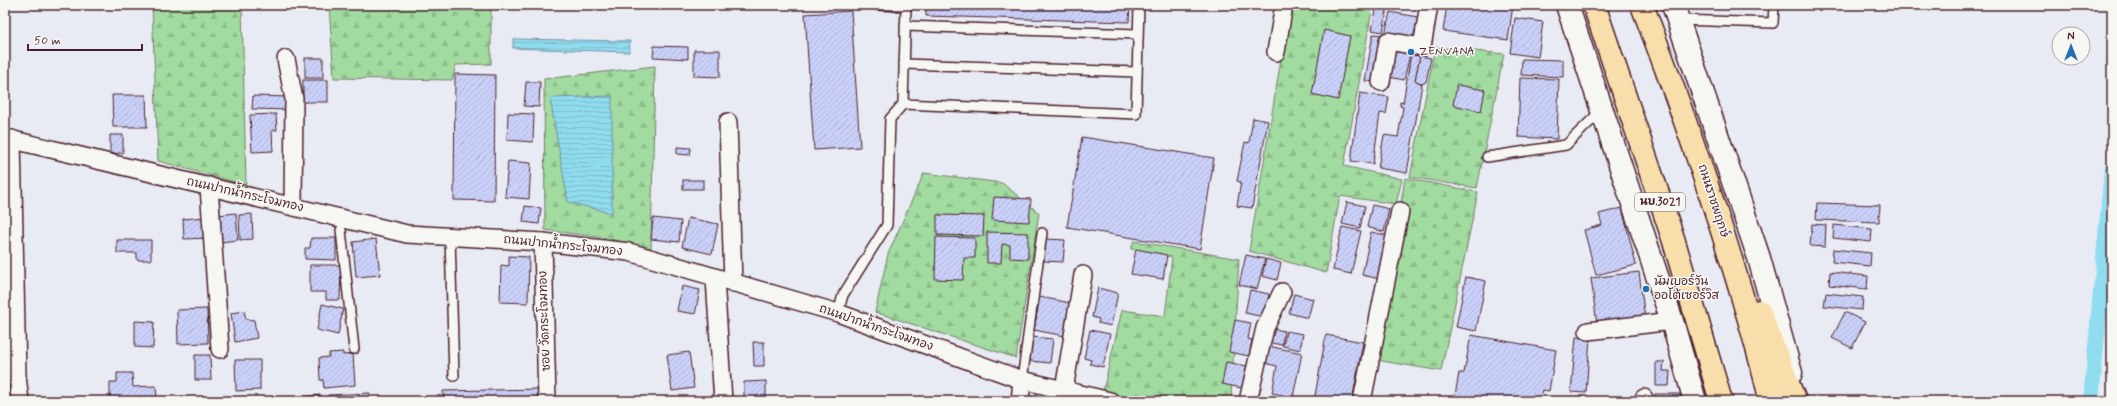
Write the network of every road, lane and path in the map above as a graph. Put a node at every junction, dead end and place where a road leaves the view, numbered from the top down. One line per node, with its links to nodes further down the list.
1 (878, 5): 9 (lane)
2 (1139, 5): 12 (lane)
3 (1284, 5): 13 (street)
4 (1430, 5): 17 (street)
5 (1567, 5): 19 (main road, นบ.3021)
6 (1594, 5): 52 (main road, นบ.3021)
7 (1642, 5): 26 (main road, ถนนราชพฤกษ์)
8 (1774, 5): 10 (lane)
9 (906, 6): 11 (lane)
10 (1675, 13): 55 (main road)
11 (905, 26): 12 (lane); 15 (lane)
12 (1138, 34): 16 (lane)
13 (1276, 52)
14 (286, 59): 24 (street)
15 (904, 64): 16 (lane); 18 (lane)
16 (1137, 72): 18 (lane)
17 (1381, 82)
18 (903, 104): 35 (lane)
19 (1602, 110): 22 (lane); 36 (main road, นบ.3021)
20 (728, 122): 33 (street)
21 (8, 139): 23 (street, ถนนปากน้ำกระโจมทอง); 41 (street)
22 (1487, 157)
23 (209, 186): 24 (street, ถนนปากน้ำกระโจมทอง); 38 (street)
24 (293, 206): 27 (street, ถนนปากน้ำกระโจมทอง)
25 (1400, 210): 50 (street)
26 (1719, 218): 53 (main road, ถนนราชพฤกษ์); 54 (main road)
27 (340, 224): 29 (street, ถนนปากน้ำกระโจมทอง); 39 (lane)
28 (1042, 233): 42 (lane)
29 (450, 237): 30 (street, ถนนปากน้ำกระโจมทอง); 40 (lane)
30 (542, 242): 32 (street, ถนนปากน้ำกระโจมทอง); 46 (street, ซอย วัดกระโจมทอง)
31 (1083, 275): 43 (street)
32 (715, 279): 33 (street, ถนนปากน้ำกระโจมทอง); 47 (street)
33 (733, 283): 35 (street, ถนนปากน้ำกระโจมทอง)
34 (1282, 292): 49 (street)
35 (838, 314): 42 (street, ถนนปากน้ำกระโจมทอง)
36 (1672, 321): 37 (street); 51 (main road, นบ.3021)
37 (1588, 331)
38 (220, 349)
39 (354, 349)
40 (454, 376)
41 (11, 377): 45 (street)
42 (1022, 380): 43 (street, ถนนปากน้ำกระโจมทอง); 48 (street)
43 (1064, 390): 44 (street, ถนนปากน้ำกระโจมทอง)
44 (1102, 400)
45 (20, 401)
46 (547, 401)
47 (723, 401)
48 (1020, 401)
49 (1248, 401)
50 (1362, 401)
51 (1695, 401)
52 (1721, 401)
53 (1771, 401)
54 (1795, 401)
55 (1798, 401)

